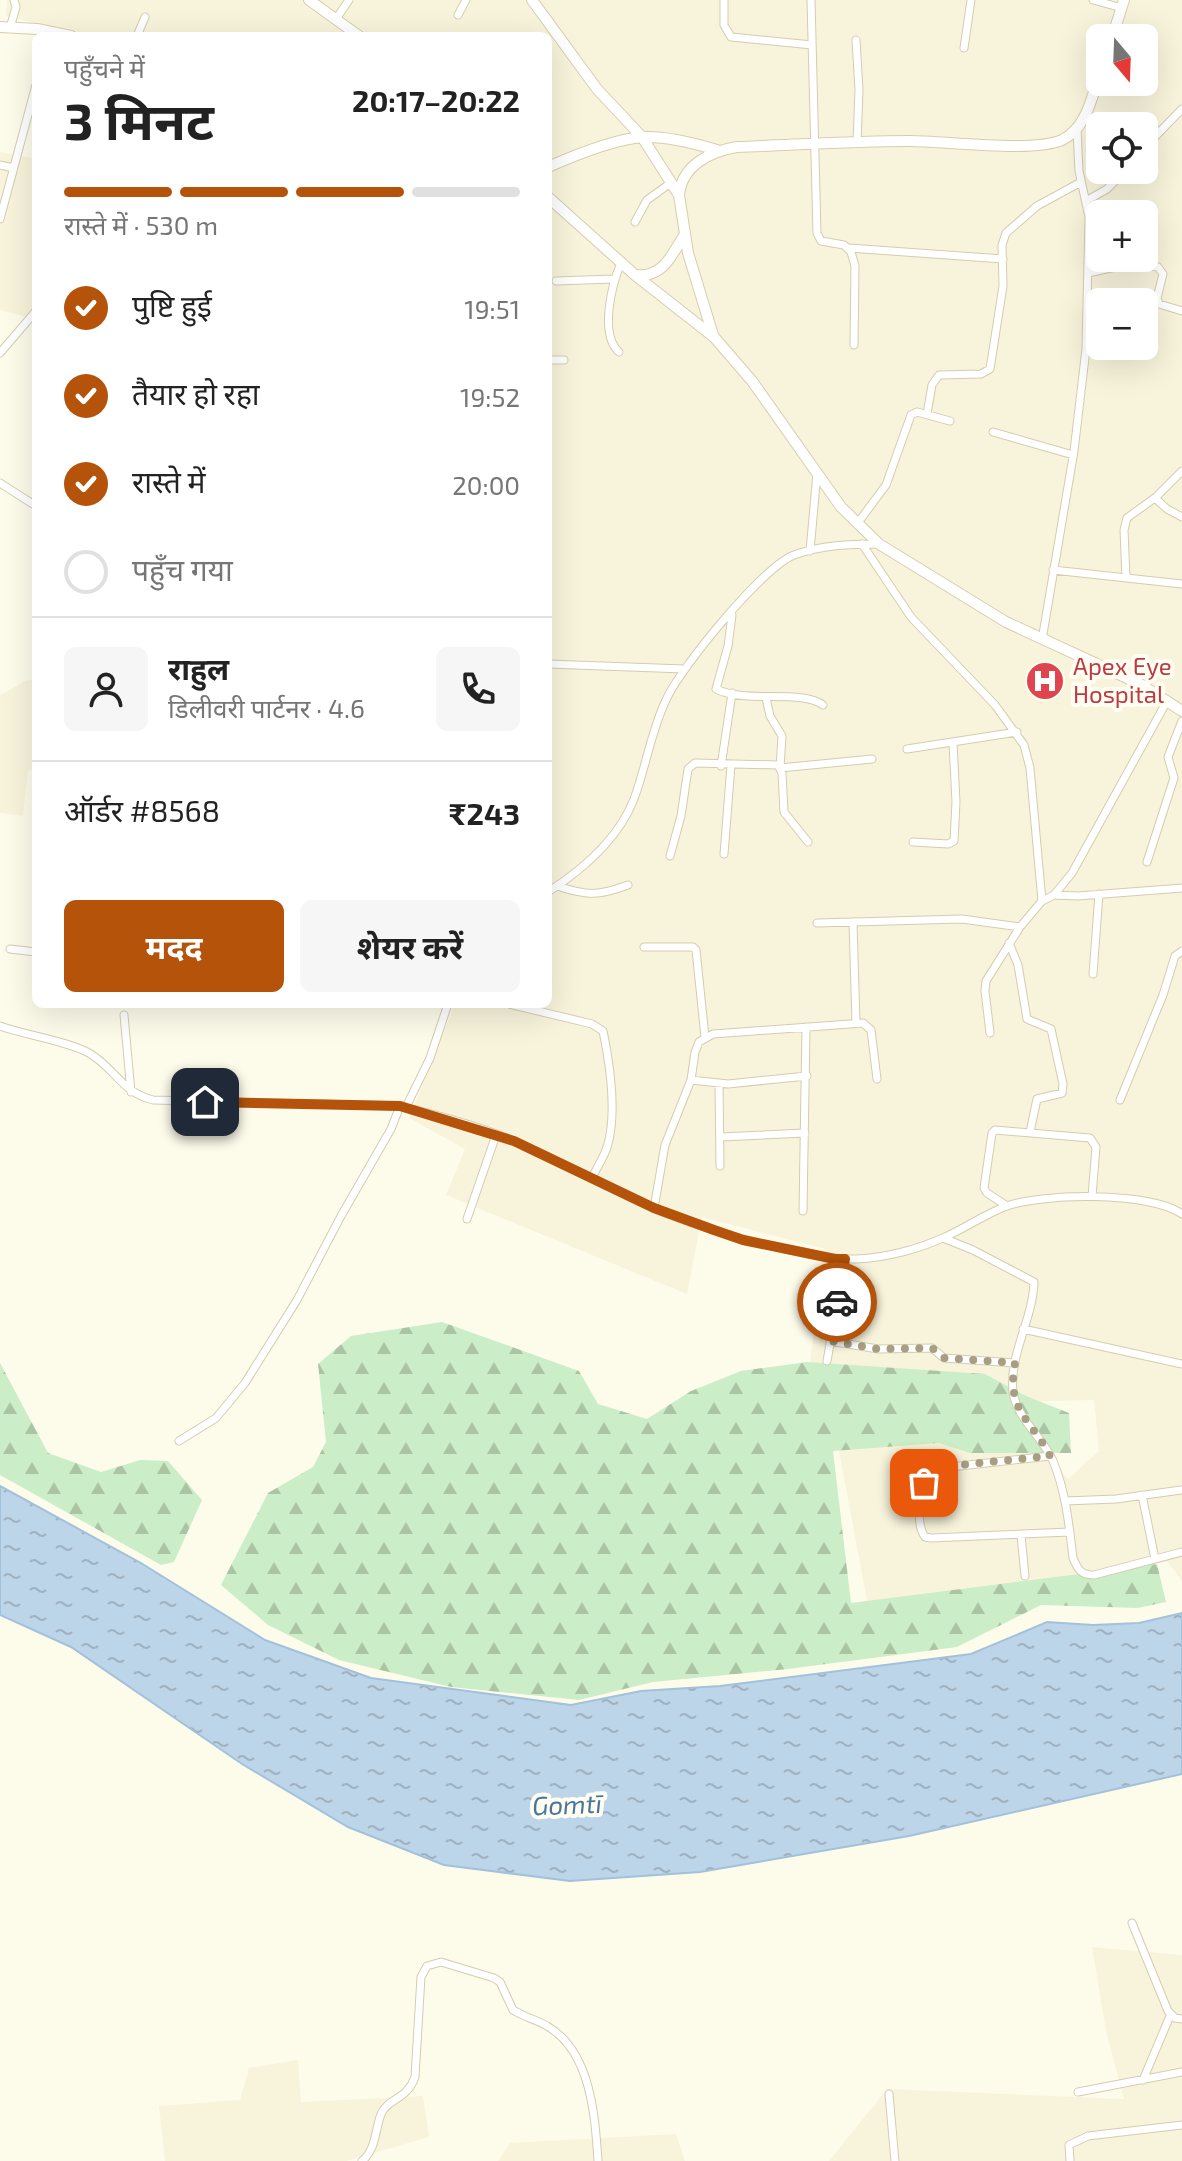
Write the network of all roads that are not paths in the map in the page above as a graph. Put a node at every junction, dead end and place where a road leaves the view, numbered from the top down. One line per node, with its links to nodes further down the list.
1 (14, 0): 15 (street)
2 (309, 0): 13 (main road)
3 (349, 0): 13 (street)
4 (466, 0): 11 (street)
5 (532, 0): 27 (main road)
6 (724, 0): 20 (street)
7 (811, 0): 20 (street)
8 (971, 0): 21 (street)
9 (1093, 0): 10 (street)
10 (1123, 4): 14 (main road)
11 (458, 15)
12 (145, 17): 17 (street)
13 (336, 19): 18 (main road)
14 (1117, 24)
15 (5, 27): 16 (main road)
16 (38, 32)
17 (139, 32)
18 (354, 32)
19 (856, 40): 28 (street)
20 (812, 45): 29 (street)
21 (964, 48)
22 (1092, 96): 25 (main road)
23 (32, 99): 33 (street)
24 (1182, 109): 26 (street)
25 (1077, 129): 28 (main road); 35 (street)
26 (1158, 134)
27 (642, 137): 30 (main road); 32 (main road); 34 (main road)
28 (857, 143): 29 (main road)
29 (817, 144): 30 (main road); 44 (street)
30 (717, 150): 37 (main road)
31 (0, 165): 33 (street)
32 (552, 165)
33 (13, 168): 41 (street)
34 (672, 182): 37 (main road); 42 (street)
35 (1081, 182): 40 (street); 45 (street)
36 (1113, 184): 38 (street)
37 (679, 195): 43 (main road)
38 (1088, 200)
39 (552, 201): 46 (main road)
40 (1086, 201)
41 (0, 219)
42 (635, 222)
43 (685, 234): 48 (main road); 53 (main road)
44 (849, 248): 45 (street); 54 (street)
45 (1003, 259): 59 (street)
46 (621, 263): 48 (main road); 49 (street)
47 (1088, 273): 51 (street); 62 (street)
48 (635, 275): 53 (main road)
49 (614, 279): 50 (street); 55 (street)
50 (556, 281)
51 (1182, 311)
52 (32, 316): 56 (street)
53 (714, 337): 63 (main road)
54 (854, 345)
55 (619, 352)
56 (0, 353)
57 (552, 360): 58 (street)
58 (564, 360)
59 (927, 414): 60 (street); 69 (street)
60 (950, 421)
61 (993, 432): 62 (street)
62 (1073, 455): 73 (street)
63 (817, 470): 69 (main road); 72 (street)
64 (1182, 471): 66 (street)
65 (0, 483): 67 (street)
66 (1155, 498): 68 (street); 74 (street)
67 (32, 503)
68 (1182, 517)
69 (857, 524): 71 (main road)
70 (862, 544): 71 (street); 72 (street); 87 (street)
71 (879, 544): 77 (main road)
72 (810, 551): 76 (street)
73 (1053, 570): 74 (street); 77 (street)
74 (1126, 578): 75 (street)
75 (1182, 584)
76 (732, 613): 79 (street); 80 (street)
77 (1042, 640): 83 (main road)
78 (552, 664): 79 (street)
79 (684, 669): 100 (street)
80 (732, 693): 82 (street); 92 (street)
81 (1182, 696): 85 (street)
82 (766, 698): 84 (street); 93 (street)
83 (1167, 701): 85 (main road); 104 (street)
84 (823, 705)
85 (1180, 710)
86 (1182, 721): 98 (street)
87 (1017, 732): 88 (street); 105 (street)
88 (953, 743): 89 (street); 95 (street)
89 (907, 749)
90 (872, 759): 93 (street)
91 (731, 765): 92 (street); 93 (street); 96 (street)
92 (721, 766): 97 (street)
93 (780, 768): 94 (street)
94 (808, 842)
95 (913, 842)
96 (724, 854)
97 (670, 856)
98 (1147, 862)
99 (628, 885): 100 (street)
100 (557, 886): 102 (street)
101 (1182, 888): 103 (street)
102 (552, 889)
103 (1099, 894): 104 (street); 114 (street)
104 (1054, 895): 105 (street)
105 (1042, 901): 108 (street)
106 (853, 922): 107 (street); 108 (street); 118 (street)
107 (817, 923)
108 (1020, 927): 109 (street)
109 (1009, 943): 121 (street); 130 (street)
110 (644, 947): 122 (street)
111 (10, 949): 113 (street)
112 (1182, 951): 128 (street)
113 (32, 952)
114 (1093, 974)
115 (447, 1008): 129 (street)
116 (526, 1008): 135 (street)
117 (124, 1015): 127 (street)
118 (856, 1023): 120 (street); 124 (street)
119 (0, 1026): 127 (street)
120 (806, 1027): 122 (street); 123 (street)
121 (990, 1033)
122 (705, 1037): 125 (street)
123 (807, 1076): 126 (street); 131 (street)
124 (877, 1079)
125 (691, 1080): 126 (street); 138 (street)
126 (719, 1083): 133 (street)
127 (131, 1092): 129 (street)
128 (1120, 1100)
129 (403, 1106): 132 (street); 149 (street)
130 (1030, 1132): 136 (street); 137 (street)
131 (805, 1133): 133 (street); 139 (street)
132 (496, 1135): 135 (street); 141 (street)
133 (720, 1137): 134 (street)
134 (720, 1166)
135 (592, 1178): 138 (street)
136 (1092, 1196): 137 (street); 140 (street)
137 (1007, 1206): 142 (street)
138 (654, 1208): 143 (street)
139 (803, 1211)
140 (1182, 1214)
141 (467, 1219)
142 (943, 1238): 143 (street); 144 (street)
143 (845, 1259): 145 (street)
144 (1023, 1329): 147 (street); 148 (street)
145 (830, 1341): 146 (street); 147 (street)
146 (827, 1361)
147 (1015, 1363): 150 (street)
148 (1182, 1364)
149 (179, 1441)
150 (1050, 1456): 153 (street); 155 (street)
151 (1181, 1490): 152 (street)
152 (1142, 1495): 153 (street); 157 (street)
153 (1065, 1501): 154 (street)
154 (1070, 1532): 155 (street); 157 (street)
155 (1021, 1535): 158 (street)
156 (1182, 1552): 157 (street)
157 (1155, 1559)
158 (1025, 1576)
159 (1132, 1923): 160 (street)
160 (1170, 2016): 161 (street); 163 (street)
161 (1182, 2019)
162 (1182, 2072): 163 (street)
163 (1143, 2080): 164 (street)
164 (1078, 2092)
165 (889, 2094): 169 (street)
166 (1182, 2125): 170 (street)
167 (362, 2161): 168 (street)
168 (598, 2161)
169 (895, 2161)
170 (1070, 2161)

